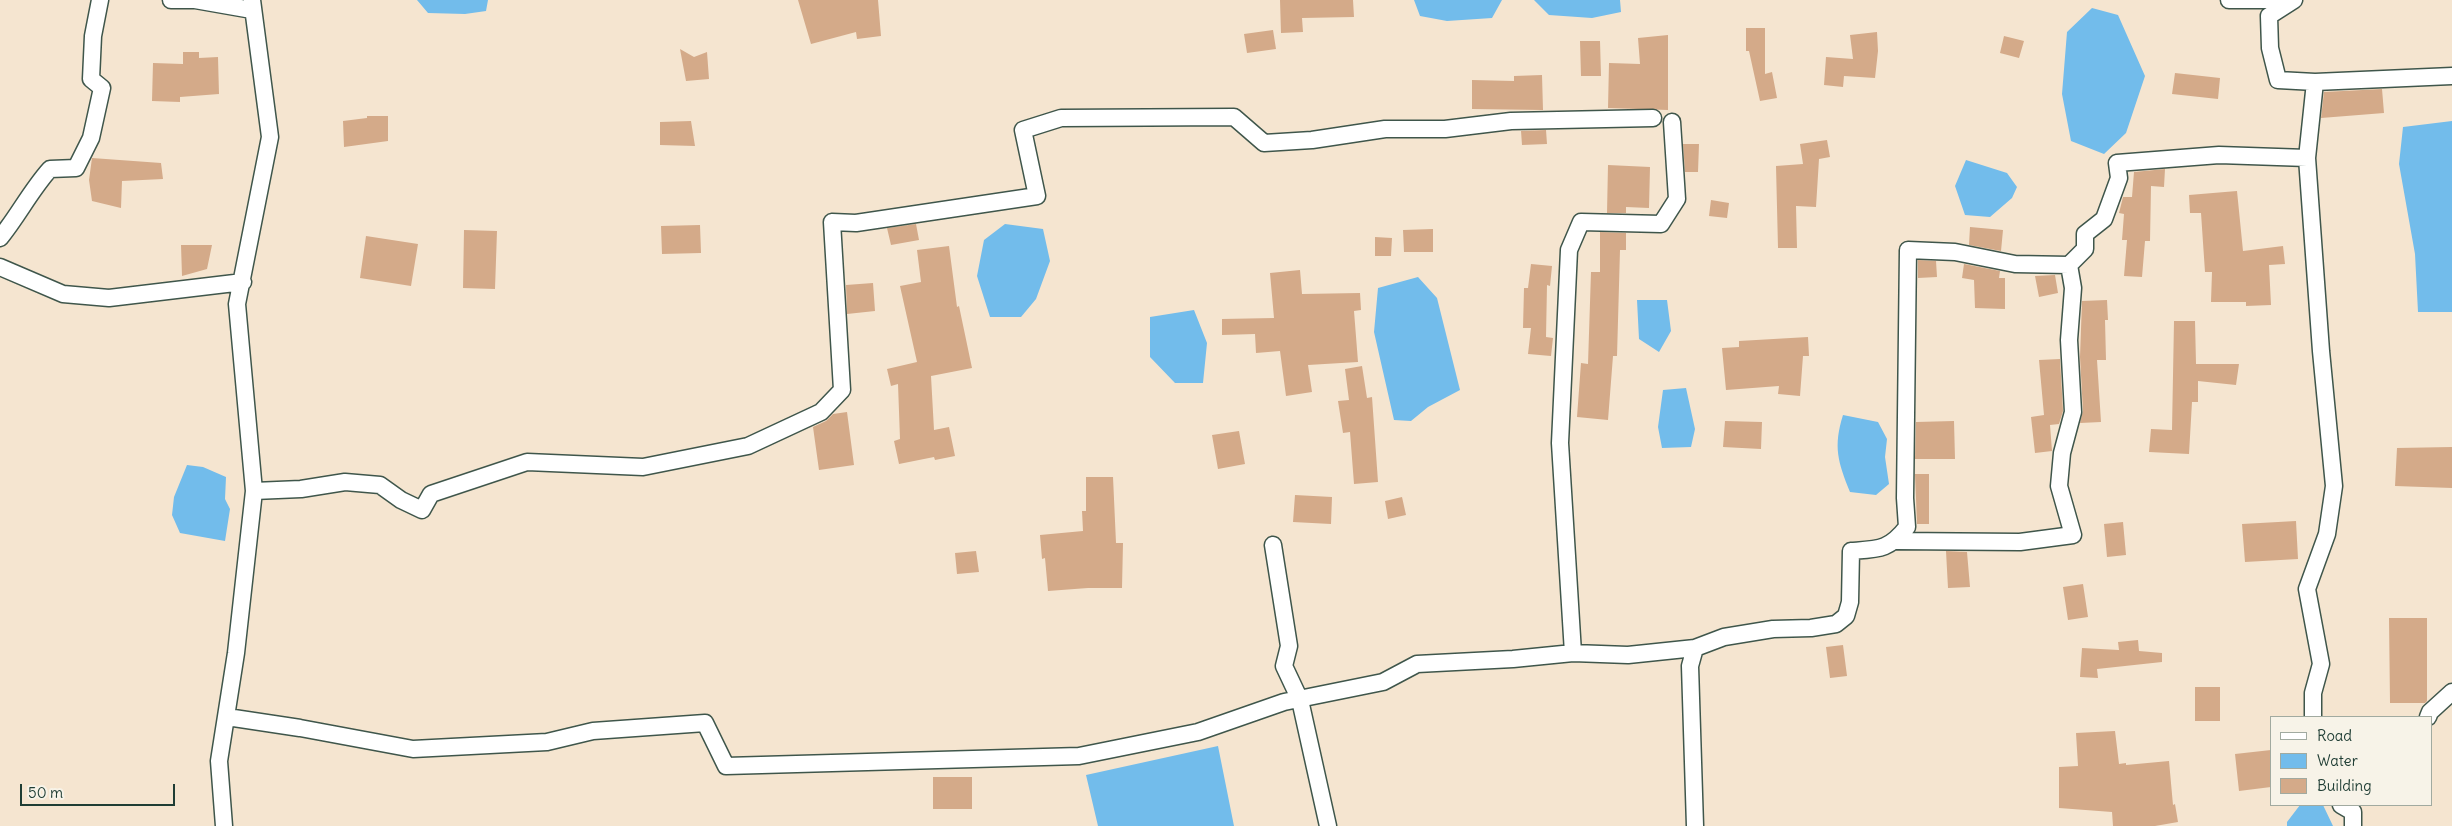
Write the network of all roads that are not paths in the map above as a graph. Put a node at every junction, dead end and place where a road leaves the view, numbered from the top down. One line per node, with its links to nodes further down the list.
1 (100, 0): 12 (street)
2 (171, 0): 6 (street)
3 (2229, 0): 4 (street)
4 (2284, 0)
5 (2294, 0): 8 (street)
6 (252, 5): 15 (street)
7 (2452, 76): 8 (street)
8 (2315, 82): 11 (street)
9 (1653, 118): 16 (street)
10 (1672, 122): 20 (street)
11 (2307, 158): 13 (street); 23 (street)
12 (0, 238)
13 (2069, 265): 17 (street); 17 (street)
14 (0, 267): 15 (street)
15 (243, 282): 16 (street)
16 (254, 491): 25 (street)
17 (1896, 541): 19 (street)
18 (1273, 545): 22 (street)
19 (1695, 648): 20 (street); 29 (street)
20 (1573, 653): 22 (street)
21 (2452, 692): 24 (street)
22 (1300, 700): 25 (street); 28 (street)
23 (2313, 716)
24 (2428, 716)
25 (226, 717): 27 (street)
26 (2343, 806): 30 (street)
27 (224, 826)
28 (1328, 826)
29 (1695, 826)
30 (2353, 826)

